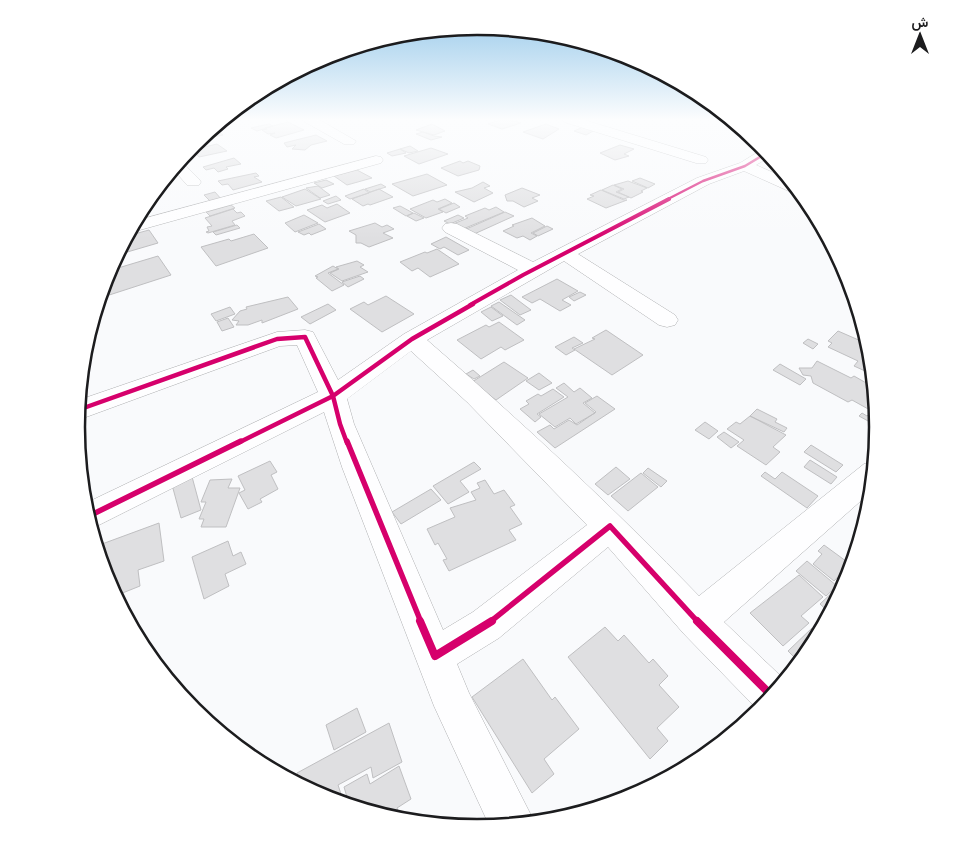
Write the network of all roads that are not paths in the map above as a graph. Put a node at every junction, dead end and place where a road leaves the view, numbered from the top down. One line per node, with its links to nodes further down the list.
1 (697, 159): 4 (street)
2 (756, 159): 5 (street)
3 (376, 160): 9 (street)
4 (701, 160)
5 (744, 166): 8 (street); 11 (street)
6 (182, 169): 7 (street)
7 (194, 182)
8 (785, 184)
9 (141, 225)
10 (451, 228): 12 (street)
11 (564, 252): 12 (street); 13 (street)
12 (533, 270): 14 (street)
13 (667, 320)
14 (412, 339): 15 (street); 19 (street)
15 (333, 396): 16 (street); 18 (street); 21 (street)
16 (86, 407)
17 (867, 478): 20 (street)
18 (95, 513)
19 (610, 526): 20 (street); 21 (street)
20 (697, 621): 22 (street)
21 (435, 656): 23 (street)
22 (768, 692)
23 (510, 818)

